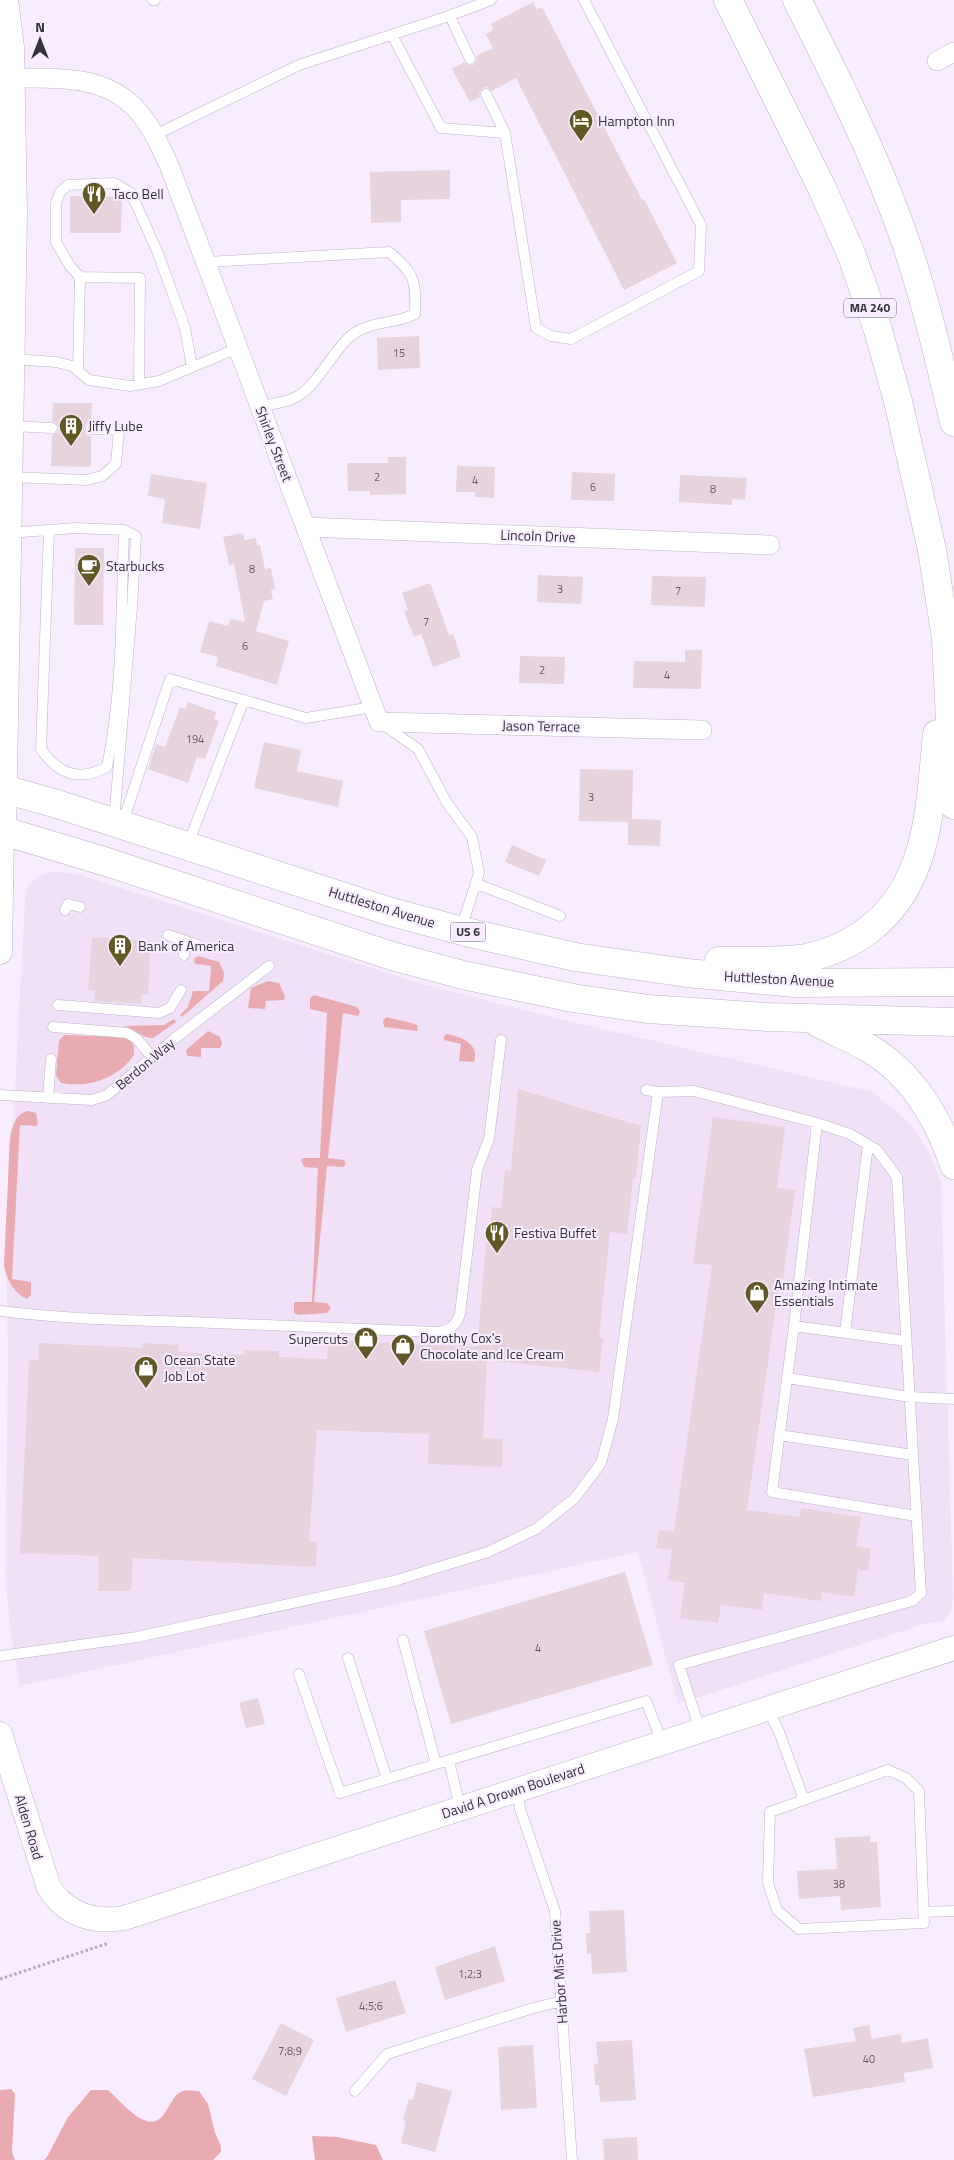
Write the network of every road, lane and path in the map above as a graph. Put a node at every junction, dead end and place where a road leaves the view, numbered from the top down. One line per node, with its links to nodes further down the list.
1 (4, 0): 11 (main road)
2 (491, 0): 6 (lane)
3 (584, 0): 13 (lane)
4 (728, 0): 35 (main road, MA 240)
5 (797, 0): 25 (main road)
6 (450, 16): 7 (lane); 9 (lane)
7 (392, 35): 13 (lane); 14 (lane)
8 (954, 52): 10 (street)
9 (470, 59)
10 (937, 61)
11 (11, 78): 14 (street, Shirley Street); 15 (main road)
12 (486, 94): 13 (lane)
13 (505, 133)
14 (155, 135): 16 (street, Shirley Street)
15 (6, 188): 18 (main road)
16 (206, 262): 19 (street, Shirley Street); 24 (lane)
17 (80, 277): 21 (lane); 22 (lane); 23 (lane)
18 (6, 294): 20 (main road)
19 (238, 348): 21 (lane); 24 (street, Shirley Street)
20 (10, 358): 22 (lane); 26 (main road)
21 (192, 368): 23 (lane)
22 (78, 370): 23 (lane)
23 (139, 384)
24 (260, 406): 30 (street, Shirley Street)
25 (954, 422)
26 (9, 426): 27 (lane); 29 (main road)
27 (52, 428)
28 (91, 429): 29 (lane)
29 (8, 477): 33 (main road)
30 (306, 527): 34 (street, Lincoln Drive); 38 (street, Shirley Street)
31 (48, 530): 32 (lane); 32 (lane); 33 (lane)
32 (124, 530): 42 (lane)
33 (7, 534): 36 (main road)
34 (770, 545)
35 (946, 638): 41 (main road, MA 240); 55 (main road)
36 (3, 659): 40 (main road)
37 (244, 700): 38 (lane); 42 (lane); 44 (lane)
38 (376, 715): 39 (street, Jason Terrace); 45 (lane)
39 (702, 730)
40 (2, 788): 42 (main road, Huttleston Avenue / US 6); 43 (main road)
41 (954, 805)
42 (118, 823): 44 (main road, Huttleston Avenue / US 6)
43 (1, 831): 53 (street); 60 (main road)
44 (188, 845): 49 (main road, Huttleston Avenue / US 6)
45 (477, 884): 48 (lane); 49 (lane)
46 (80, 907): 47 (lane)
47 (65, 910)
48 (560, 916)
49 (460, 930): 55 (main road, Huttleston Avenue / US 6)
50 (168, 935): 51 (lane)
51 (185, 941): 52 (lane); 54 (lane)
52 (198, 945)
53 (0, 952)
54 (184, 954)
55 (612, 964): 57 (main road, Huttleston Avenue / US 6)
56 (269, 966): 64 (lane, Berdon Way)
57 (954, 982)
58 (181, 990): 59 (lane)
59 (58, 1005)
60 (810, 1020): 61 (main road); 72 (main road)
61 (954, 1022)
62 (53, 1027): 64 (lane)
63 (501, 1040): 73 (lane)
64 (152, 1058): 69 (lane, Berdon Way)
65 (51, 1059): 69 (lane)
66 (646, 1090): 67 (lane)
67 (658, 1092): 70 (lane); 85 (lane)
68 (0, 1095): 69 (lane, Berdon Way)
69 (48, 1098)
70 (817, 1123): 71 (lane); 74 (lane)
71 (868, 1145): 75 (lane); 76 (lane)
72 (954, 1165)
73 (0, 1311)
74 (794, 1326): 75 (lane); 77 (lane)
75 (845, 1333): 76 (lane)
76 (906, 1341): 78 (lane)
77 (787, 1378): 78 (lane); 80 (lane)
78 (910, 1397): 79 (lane); 81 (lane)
79 (954, 1399)
80 (779, 1435): 81 (lane); 82 (lane)
81 (913, 1455): 82 (lane)
82 (916, 1516): 89 (lane)
83 (404, 1640): 93 (lane)
84 (954, 1648): 88 (street, David A Drown Boulevard)
85 (0, 1656)
86 (348, 1658): 94 (lane)
87 (299, 1674): 94 (lane)
88 (767, 1708): 89 (street, David A Drown Boulevard); 96 (lane)
89 (700, 1730): 91 (street, David A Drown Boulevard)
90 (0, 1734): 98 (street, Alden Road)
91 (662, 1742): 92 (lane); 95 (street, David A Drown Boulevard)
92 (449, 1761): 93 (lane); 97 (lane)
93 (436, 1764): 94 (lane)
94 (387, 1779)
95 (518, 1789): 97 (street, David A Drown Boulevard); 101 (lane, Harbor Mist Drive)
96 (804, 1800): 100 (lane); 100 (lane)
97 (460, 1808): 98 (street, David A Drown Boulevard)
98 (71, 1910)
99 (954, 1911): 100 (lane)
100 (923, 1912)
101 (562, 2001): 102 (lane); 103 (lane, Harbor Mist Drive)
102 (355, 2091)
103 (572, 2160)

